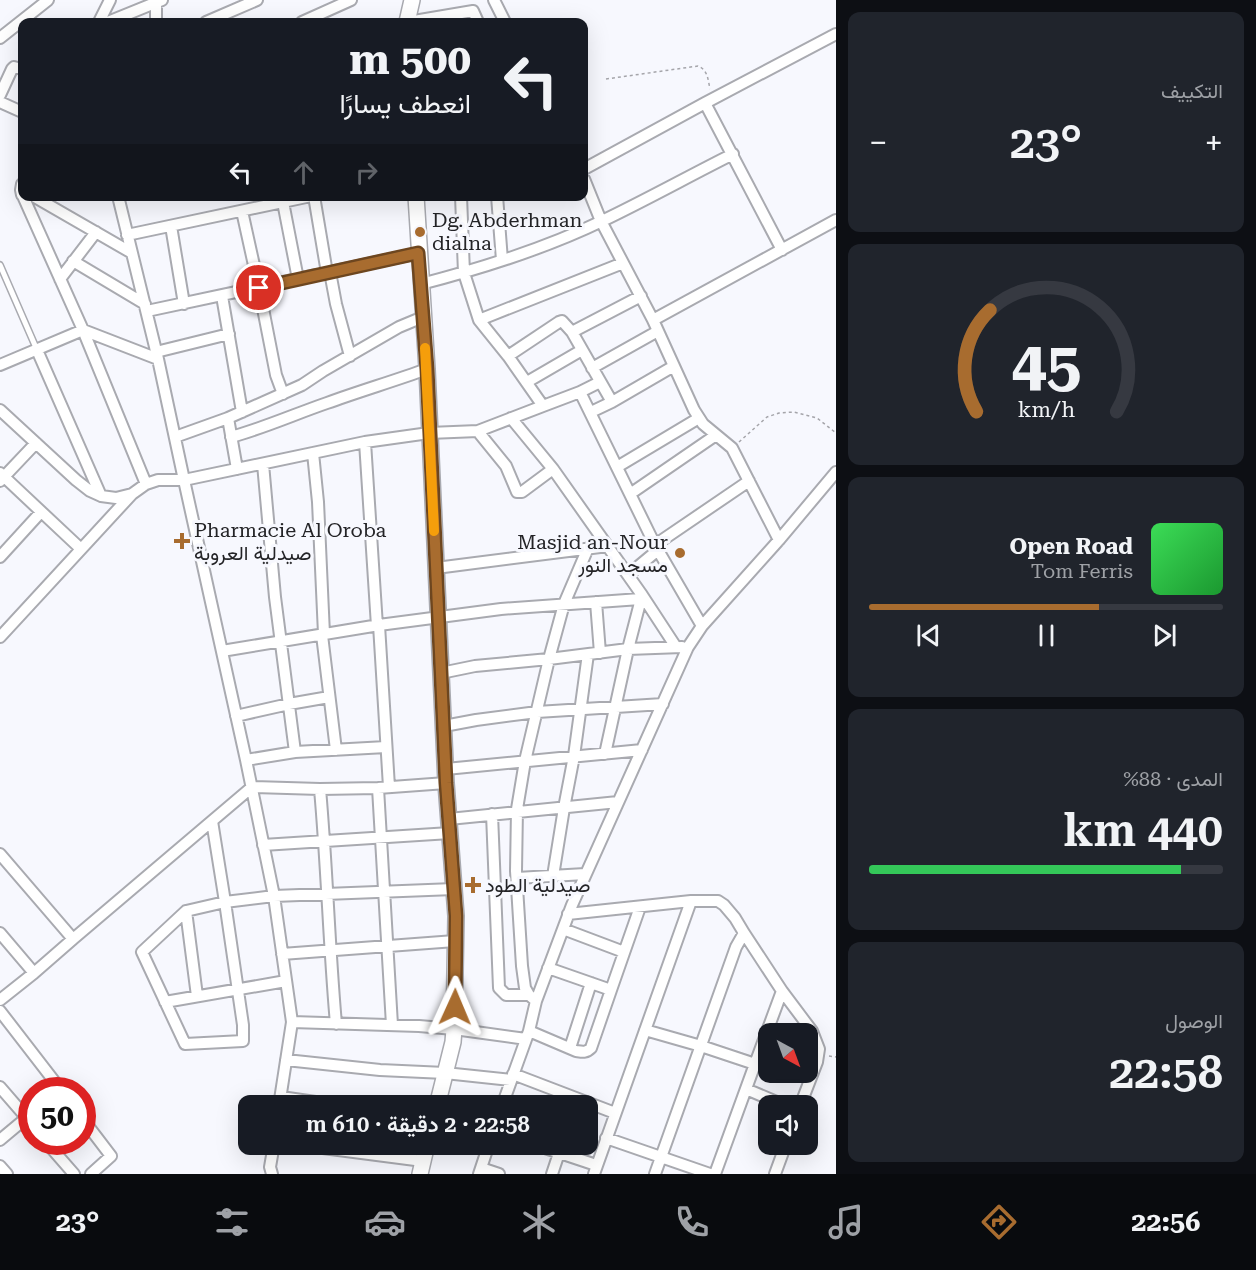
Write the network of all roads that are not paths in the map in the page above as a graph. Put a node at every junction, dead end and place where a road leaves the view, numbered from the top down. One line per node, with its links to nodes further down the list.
1 (48, 0): 11 (street)
2 (110, 0): 12 (street)
3 (257, 0): 15 (street)
4 (351, 0): 9 (street)
5 (412, 0): 17 (main road)
6 (468, 0): 10 (street)
7 (494, 0): 20 (street)
8 (159, 1): 13 (street); 14 (street)
9 (326, 5): 16 (street)
10 (473, 11): 18 (street); 19 (street)
11 (23, 18)
12 (101, 18)
13 (118, 18)
14 (157, 18)
15 (215, 18)
16 (308, 18)
17 (409, 18)
18 (432, 18)
19 (476, 18)
20 (503, 18)
21 (18, 22): 22 (street)
22 (3, 33)
23 (836, 34): 26 (street)
24 (18, 68): 25 (street)
25 (0, 95)
26 (709, 101): 29 (street); 30 (street)
27 (0, 102): 28 (street)
28 (18, 110)
29 (733, 154): 45 (street); 49 (street)
30 (588, 167)
31 (588, 189): 45 (street)
32 (26, 201): 58 (street)
33 (42, 201): 42 (street)
34 (55, 201): 42 (street)
35 (119, 201): 48 (street)
36 (278, 201): 43 (street)
37 (282, 201): 59 (street)
38 (313, 201): 56 (street)
39 (416, 201): 51 (main road)
40 (461, 201): 57 (street)
41 (497, 201): 52 (street)
42 (52, 207): 47 (street)
43 (242, 211): 46 (street); 61 (street)
44 (836, 220): 49 (street)
45 (601, 221): 52 (street); 54 (street)
46 (171, 226): 48 (street); 64 (street)
47 (96, 232): 50 (street); 53 (street)
48 (127, 235): 50 (street)
49 (782, 250): 68 (street)
50 (132, 253): 65 (street)
51 (418, 253): 56 (street); 60 (main road)
52 (502, 260): 57 (street)
53 (73, 261): 58 (street); 65 (street)
54 (623, 263): 63 (street); 67 (street)
55 (0, 265): 73 (lane)
56 (329, 273): 59 (street); 76 (street)
57 (464, 273): 60 (street); 67 (street)
58 (60, 279): 69 (street)
59 (298, 279): 61 (street)
60 (421, 284): 66 (main road)
61 (259, 288): 62 (street); 85 (street)
62 (222, 296): 64 (street); 72 (street)
63 (641, 296): 68 (street); 71 (street)
64 (184, 304): 65 (street)
65 (146, 308): 75 (street)
66 (423, 317): 76 (street); 81 (main road)
67 (479, 320): 77 (street)
68 (653, 320): 70 (street)
69 (83, 330): 73 (street); 75 (street); 110 (street)
70 (658, 331): 79 (street); 80 (street)
71 (572, 332): 74 (street); 77 (street)
72 (229, 334): 75 (street); 89 (street)
73 (37, 350): 78 (street); 113 (street)
74 (582, 350): 80 (street); 82 (street)
75 (157, 356): 97 (street)
76 (350, 356): 85 (street)
77 (508, 356): 82 (street)
78 (0, 364)
79 (674, 366): 86 (street); 93 (street)
80 (592, 368): 83 (street)
81 (427, 369): 94 (main road); 98 (street)
82 (527, 382): 87 (street)
83 (600, 382): 84 (street); 86 (street)
84 (580, 392): 87 (street); 90 (street)
85 (282, 393): 89 (street)
86 (612, 402): 90 (street)
87 (543, 406): 92 (street)
88 (0, 410): 100 (street)
89 (242, 412): 91 (street)
90 (591, 412): 103 (street)
91 (228, 418): 97 (street); 98 (street)
92 (512, 418): 94 (street); 105 (street)
93 (699, 418): 96 (street); 103 (street)
94 (429, 433): 99 (street); 121 (main road)
95 (480, 434): 105 (street)
96 (716, 435): 109 (street); 112 (street)
97 (175, 437): 108 (street)
98 (231, 437): 104 (street)
99 (365, 442): 101 (street); 127 (street)
100 (36, 443): 107 (street); 113 (street)
101 (313, 453): 102 (street); 129 (street)
102 (263, 464): 104 (street); 131 (street)
103 (617, 467): 112 (street)
104 (237, 469): 108 (street)
105 (553, 469): 116 (street)
106 (836, 472): 115 (street)
107 (1, 477): 114 (street)
108 (184, 480): 110 (street); 135 (street)
109 (749, 481): 115 (street); 118 (street)
110 (146, 484): 111 (street)
111 (132, 494): 113 (street); 119 (street)
112 (630, 494): 118 (street)
113 (102, 496)
114 (42, 512): 119 (street); 120 (street)
115 (779, 540): 128 (street)
116 (608, 546): 117 (street); 122 (street)
117 (588, 548): 121 (street); 125 (street)
118 (657, 548): 122 (street); 128 (street)
119 (81, 549): 130 (street)
120 (0, 557)
121 (436, 568): 126 (main road)
122 (628, 575): 123 (street)
123 (641, 597): 124 (street); 132 (street); 134 (street)
124 (596, 602): 125 (street); 136 (street)
125 (564, 604): 126 (street); 138 (street)
126 (438, 617): 127 (street); 139 (main road)
127 (378, 625): 129 (street); 148 (street)
128 (702, 626): 133 (street)
129 (323, 635): 131 (street); 140 (street)
130 (0, 637)
131 (281, 641): 135 (street); 141 (street)
132 (676, 647): 133 (street); 134 (street)
133 (688, 647): 142 (street)
134 (628, 649): 136 (street); 143 (street)
135 (222, 651): 146 (street)
136 (600, 653): 137 (street)
137 (588, 654): 138 (street); 144 (street)
138 (549, 659): 139 (street); 145 (street)
139 (441, 672): 147 (main road)
140 (329, 697): 141 (street); 149 (street)
141 (289, 704): 146 (street); 151 (street)
142 (663, 704): 143 (street); 150 (street)
143 (615, 708): 144 (street); 152 (street)
144 (580, 710): 145 (street); 153 (street)
145 (537, 712): 147 (street); 155 (street)
146 (236, 716): 154 (street)
147 (444, 726): 156 (main road)
148 (386, 747): 149 (street); 158 (street)
149 (336, 750): 151 (street)
150 (642, 750): 152 (street); 160 (street)
151 (295, 752): 154 (street)
152 (605, 753): 153 (street)
153 (574, 756): 155 (street); 161 (street)
154 (246, 760): 157 (street)
155 (525, 761): 156 (street); 162 (street)
156 (446, 776): 158 (street); 165 (main road)
157 (252, 787): 159 (street); 164 (street); 168 (street)
158 (383, 787): 159 (street); 166 (street)
159 (321, 789): 167 (street)
160 (618, 802): 161 (street); 170 (street)
161 (564, 808): 162 (street); 171 (street)
162 (517, 812): 163 (street); 172 (street)
163 (492, 814): 165 (street); 199 (street)
164 (212, 821): 178 (street); 185 (street)
165 (449, 826): 166 (street); 173 (main road)
166 (382, 837): 167 (street); 174 (street)
167 (325, 841): 168 (street); 175 (street)
168 (263, 845): 176 (street)
169 (0, 854): 185 (street)
170 (585, 874): 171 (street); 181 (street)
171 (553, 876): 172 (street)
172 (517, 878): 199 (street)
173 (454, 890): 174 (street); 186 (main road)
174 (384, 891): 175 (street); 187 (street)
175 (328, 893): 176 (street); 188 (street)
176 (274, 896): 178 (street); 190 (street)
177 (692, 901): 179 (street); 184 (street); 207 (street)
178 (225, 902): 180 (street); 195 (street)
179 (640, 907): 181 (street); 189 (street)
180 (186, 911): 198 (street); 201 (street)
181 (568, 914): 182 (street)
182 (563, 929): 189 (street); 191 (street)
183 (0, 933): 192 (street)
184 (744, 933): 197 (street); 209 (street)
185 (73, 939): 192 (street)
186 (455, 941): 187 (street); 206 (main road)
187 (387, 946): 188 (street); 205 (street)
188 (330, 950): 190 (street); 204 (street)
189 (624, 952): 196 (street)
190 (282, 954): 193 (street)
191 (548, 969): 194 (street); 199 (street)
192 (34, 973): 200 (street)
193 (286, 981): 195 (street); 203 (street)
194 (591, 983): 196 (street); 210 (street)
195 (238, 989): 198 (street); 201 (street)
196 (611, 990): 210 (street)
197 (782, 992): 212 (street); 222 (street)
198 (197, 996): 201 (street)
199 (532, 998): 208 (street)
200 (0, 1000)
201 (165, 1002)
202 (0, 1011): 214 (street)
203 (292, 1023): 204 (street); 211 (street)
204 (336, 1024): 205 (street)
205 (392, 1025): 206 (street)
206 (454, 1029): 208 (street); 213 (main road)
207 (645, 1030): 209 (street); 224 (street)
208 (527, 1035): 210 (street); 215 (street)
209 (701, 1046): 212 (street); 236 (street)
210 (570, 1048)
211 (286, 1060): 213 (street); 218 (street)
212 (755, 1064): 217 (street)
213 (445, 1073): 215 (street); 219 (main road)
214 (50, 1077)
215 (512, 1077): 220 (street); 224 (street)
216 (0, 1087): 223 (street)
217 (746, 1089): 221 (street); 249 (street)
218 (281, 1095)
219 (440, 1095)
220 (506, 1095)
221 (760, 1095)
222 (804, 1095)
223 (18, 1106)
224 (615, 1113): 227 (street)
225 (18, 1127): 228 (street)
226 (96, 1136): 243 (street)
227 (606, 1138): 236 (street); 239 (street)
228 (0, 1140)
229 (57, 1155): 242 (street)
230 (272, 1155): 244 (street)
231 (354, 1155): 238 (street)
232 (485, 1155): 240 (street)
233 (558, 1155): 246 (street)
234 (563, 1155): 239 (street)
235 (782, 1155): 250 (street)
236 (661, 1157): 247 (street); 248 (street)
237 (0, 1166): 241 (street)
238 (422, 1167)
239 (595, 1170)
240 (480, 1171): 245 (street)
241 (7, 1174)
242 (74, 1174)
243 (91, 1174)
244 (272, 1174)
245 (499, 1174)
246 (552, 1174)
247 (655, 1174)
248 (710, 1174)
249 (715, 1174)
250 (775, 1174)

